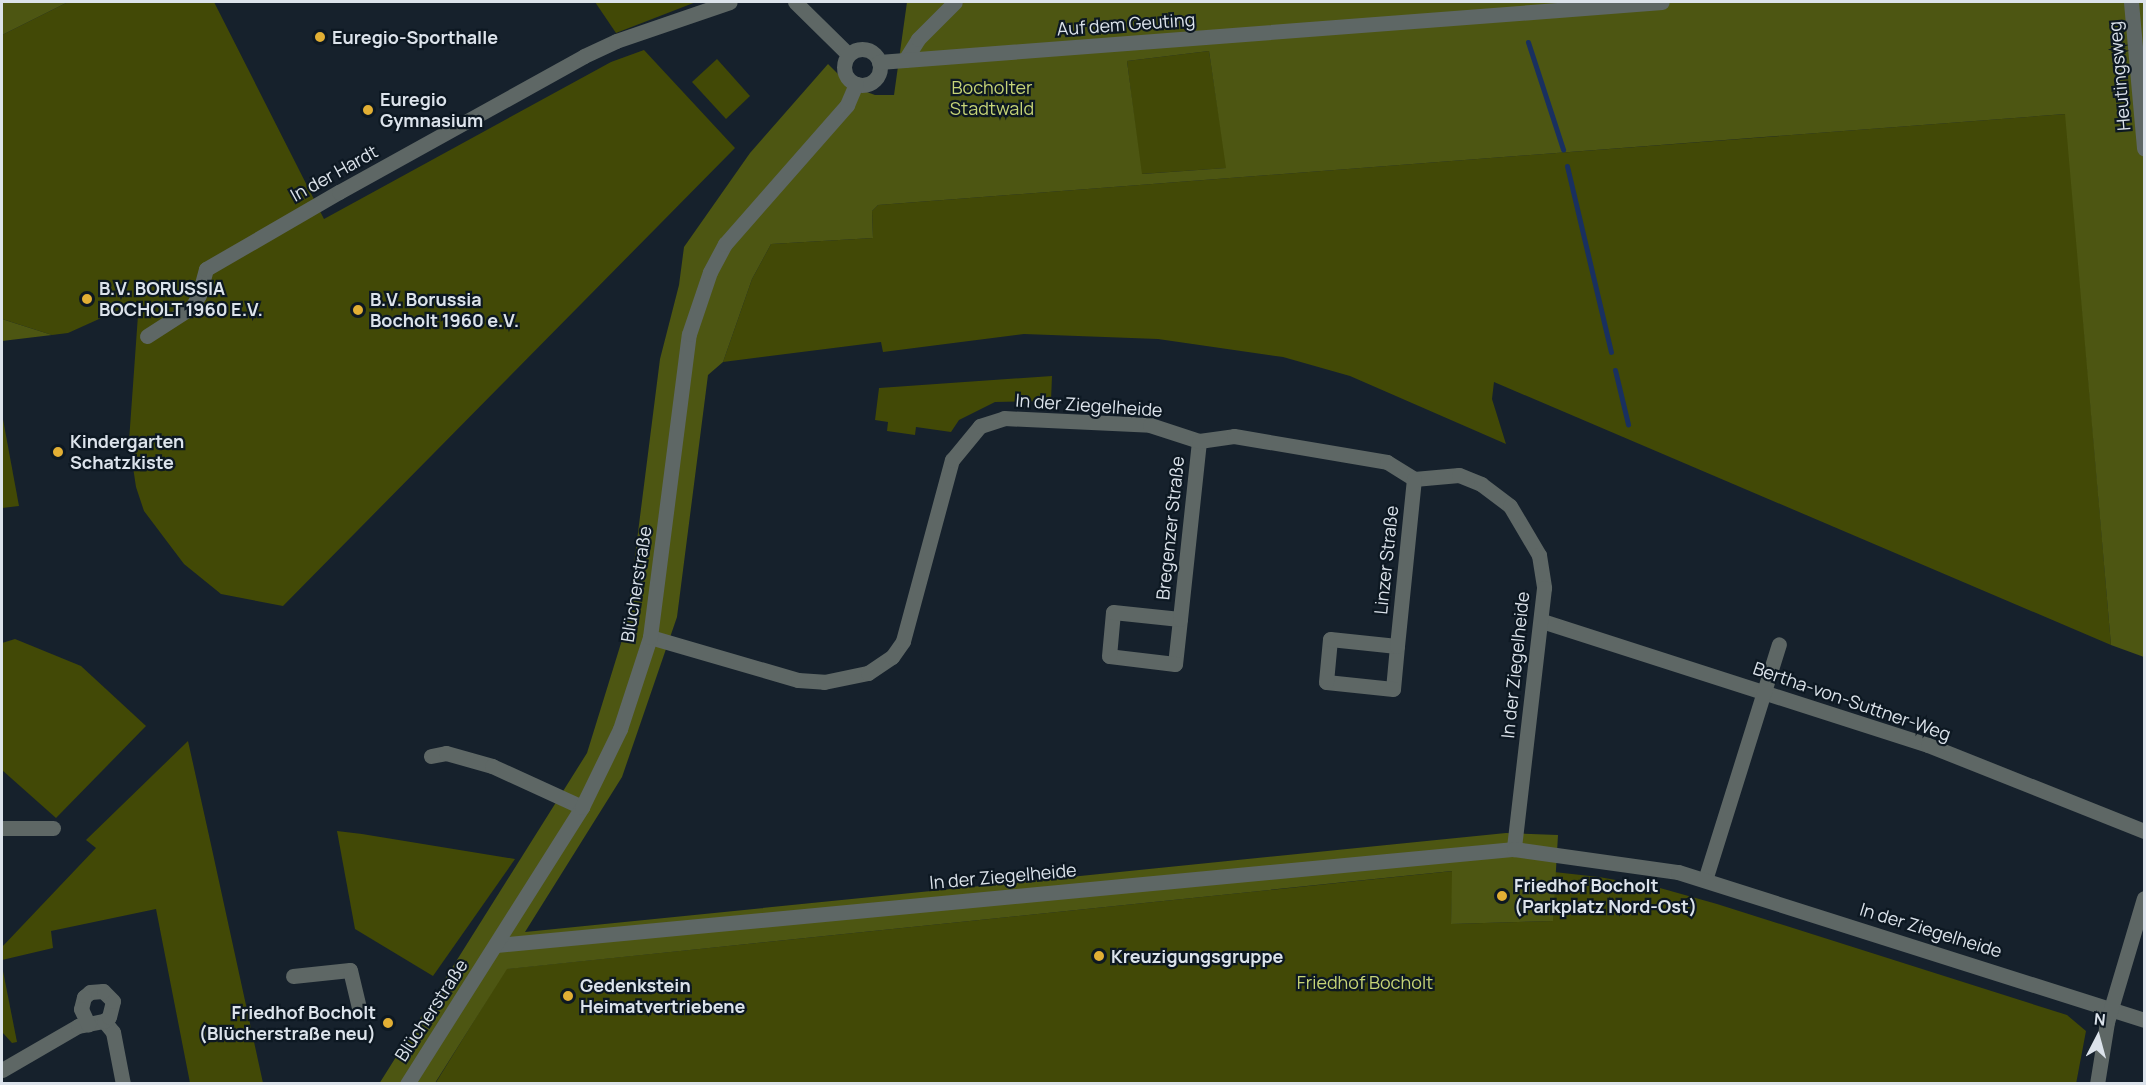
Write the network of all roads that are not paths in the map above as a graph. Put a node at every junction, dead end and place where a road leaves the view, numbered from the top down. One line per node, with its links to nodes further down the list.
1 (730, 2): 11 (street, In der Hardt)
2 (795, 2): 6 (street)
3 (955, 2): 7 (street)
4 (1662, 2): 7 (street, Auf dem Geuting)
5 (2132, 2): 10 (street, Heutingsweg)
6 (848, 54): 8 (street); 9 (street)
7 (905, 60): 8 (street, Auf dem Geuting)
8 (879, 62): 9 (street)
9 (856, 84): 16 (street, Blücherstraße)
10 (2145, 148)
11 (147, 336)
12 (1199, 441): 13 (street, In der Ziegelheide); 14 (street, Bregenzer Straße); 16 (street, In der Ziegelheide)
13 (1414, 479): 15 (street, In der Ziegelheide); 18 (street, Linzer Straße)
14 (1180, 619): 14 (street, Bregenzer Straße)
15 (1542, 621): 19 (street, Bertha-von-Suttner-Weg); 25 (street, In der Ziegelheide)
16 (650, 637): 21 (street, Blücherstraße)
17 (1779, 644): 19 (street)
18 (1397, 646): 18 (street, Linzer Straße)
19 (1764, 693): 24 (street, Bertha-von-Suttner-Weg); 26 (street)
20 (431, 756): 21 (street)
21 (582, 807): 28 (street, Blücherstraße)
22 (2, 828): 23 (street)
23 (53, 828)
24 (2145, 831)
25 (1514, 849): 26 (street, In der Ziegelheide); 28 (street, In der Ziegelheide)
26 (1705, 880): 30 (street, In der Ziegelheide)
27 (2145, 898): 30 (street)
28 (496, 945): 37 (street, Blücherstraße)
29 (293, 976): 31 (street)
30 (2111, 1009): 32 (street, In der Ziegelheide); 38 (street)
31 (360, 1012)
32 (2145, 1020)
33 (104, 1021): 34 (street); 34 (street); 36 (street)
34 (88, 1024): 35 (street)
35 (2, 1070)
36 (123, 1083)
37 (407, 1083)
38 (2097, 1083)

